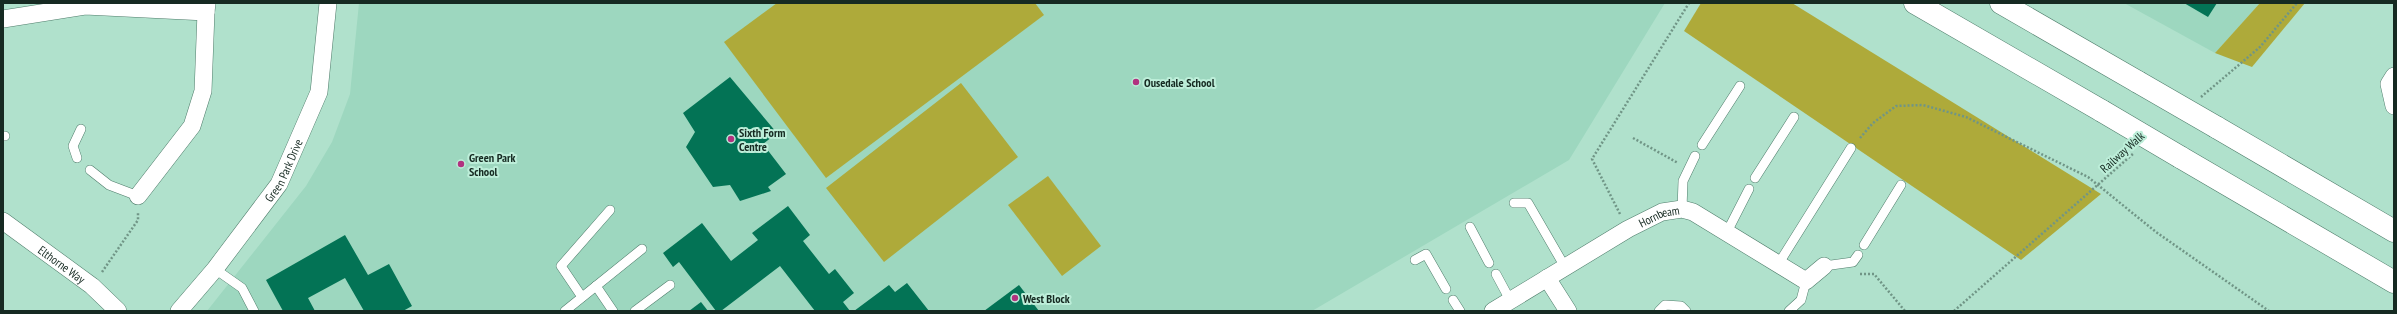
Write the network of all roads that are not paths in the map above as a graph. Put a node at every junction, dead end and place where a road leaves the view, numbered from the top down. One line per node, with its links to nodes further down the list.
1 (328, 3): 35 (street, Green Park Drive)
2 (1915, 3): 39 (highway, bridge)
3 (2001, 3): 25 (highway, bridge)
4 (206, 8): 5 (street); 19 (street)
5 (3, 18)
6 (2394, 76): 8 (street)
7 (1740, 86): 11 (lane)
8 (2394, 106)
9 (1794, 116): 16 (lane)
10 (81, 129): 14 (lane)
11 (1702, 145)
12 (1851, 148): 32 (lane)
13 (1695, 156): 21 (lane)
14 (77, 158)
15 (90, 170): 19 (lane)
16 (1755, 178)
17 (1901, 185): 27 (lane)
18 (1749, 189): 26 (lane)
19 (138, 196)
20 (1514, 203): 34 (lane)
21 (1682, 209): 26 (street, Hornbeam); 34 (street, Hornbeam)
22 (610, 210): 43 (lane)
23 (3, 221): 46 (street, Elthorne Way)
24 (1470, 227): 31 (lane)
25 (2394, 231)
26 (1726, 232): 32 (street, Hornbeam)
27 (1864, 245)
28 (642, 249): 41 (lane)
29 (1858, 255): 33 (lane)
30 (1414, 260): 42 (lane)
31 (1489, 263)
32 (1779, 263): 38 (street, Hornbeam)
33 (1830, 266): 38 (street)
34 (1565, 267): 37 (street, Hornbeam)
35 (215, 269): 47 (street, Green Park Drive); 48 (lane)
36 (1496, 274): 45 (lane)
37 (1547, 278): 45 (street, Hornbeam); 54 (street)
38 (1806, 281): 57 (lane)
39 (2394, 282)
40 (670, 285): 51 (lane)
41 (596, 286): 43 (lane); 50 (lane)
42 (1446, 289)
43 (582, 297): 49 (lane)
44 (1453, 300): 52 (lane)
45 (1510, 300): 53 (street, Hornbeam)
46 (118, 311)
47 (178, 311)
48 (254, 311)
49 (565, 311)
50 (613, 311)
51 (635, 311)
52 (1460, 311)
53 (1494, 311)
54 (1568, 311)
55 (1659, 311): 56 (lane)
56 (1686, 311)
57 (1789, 311)

